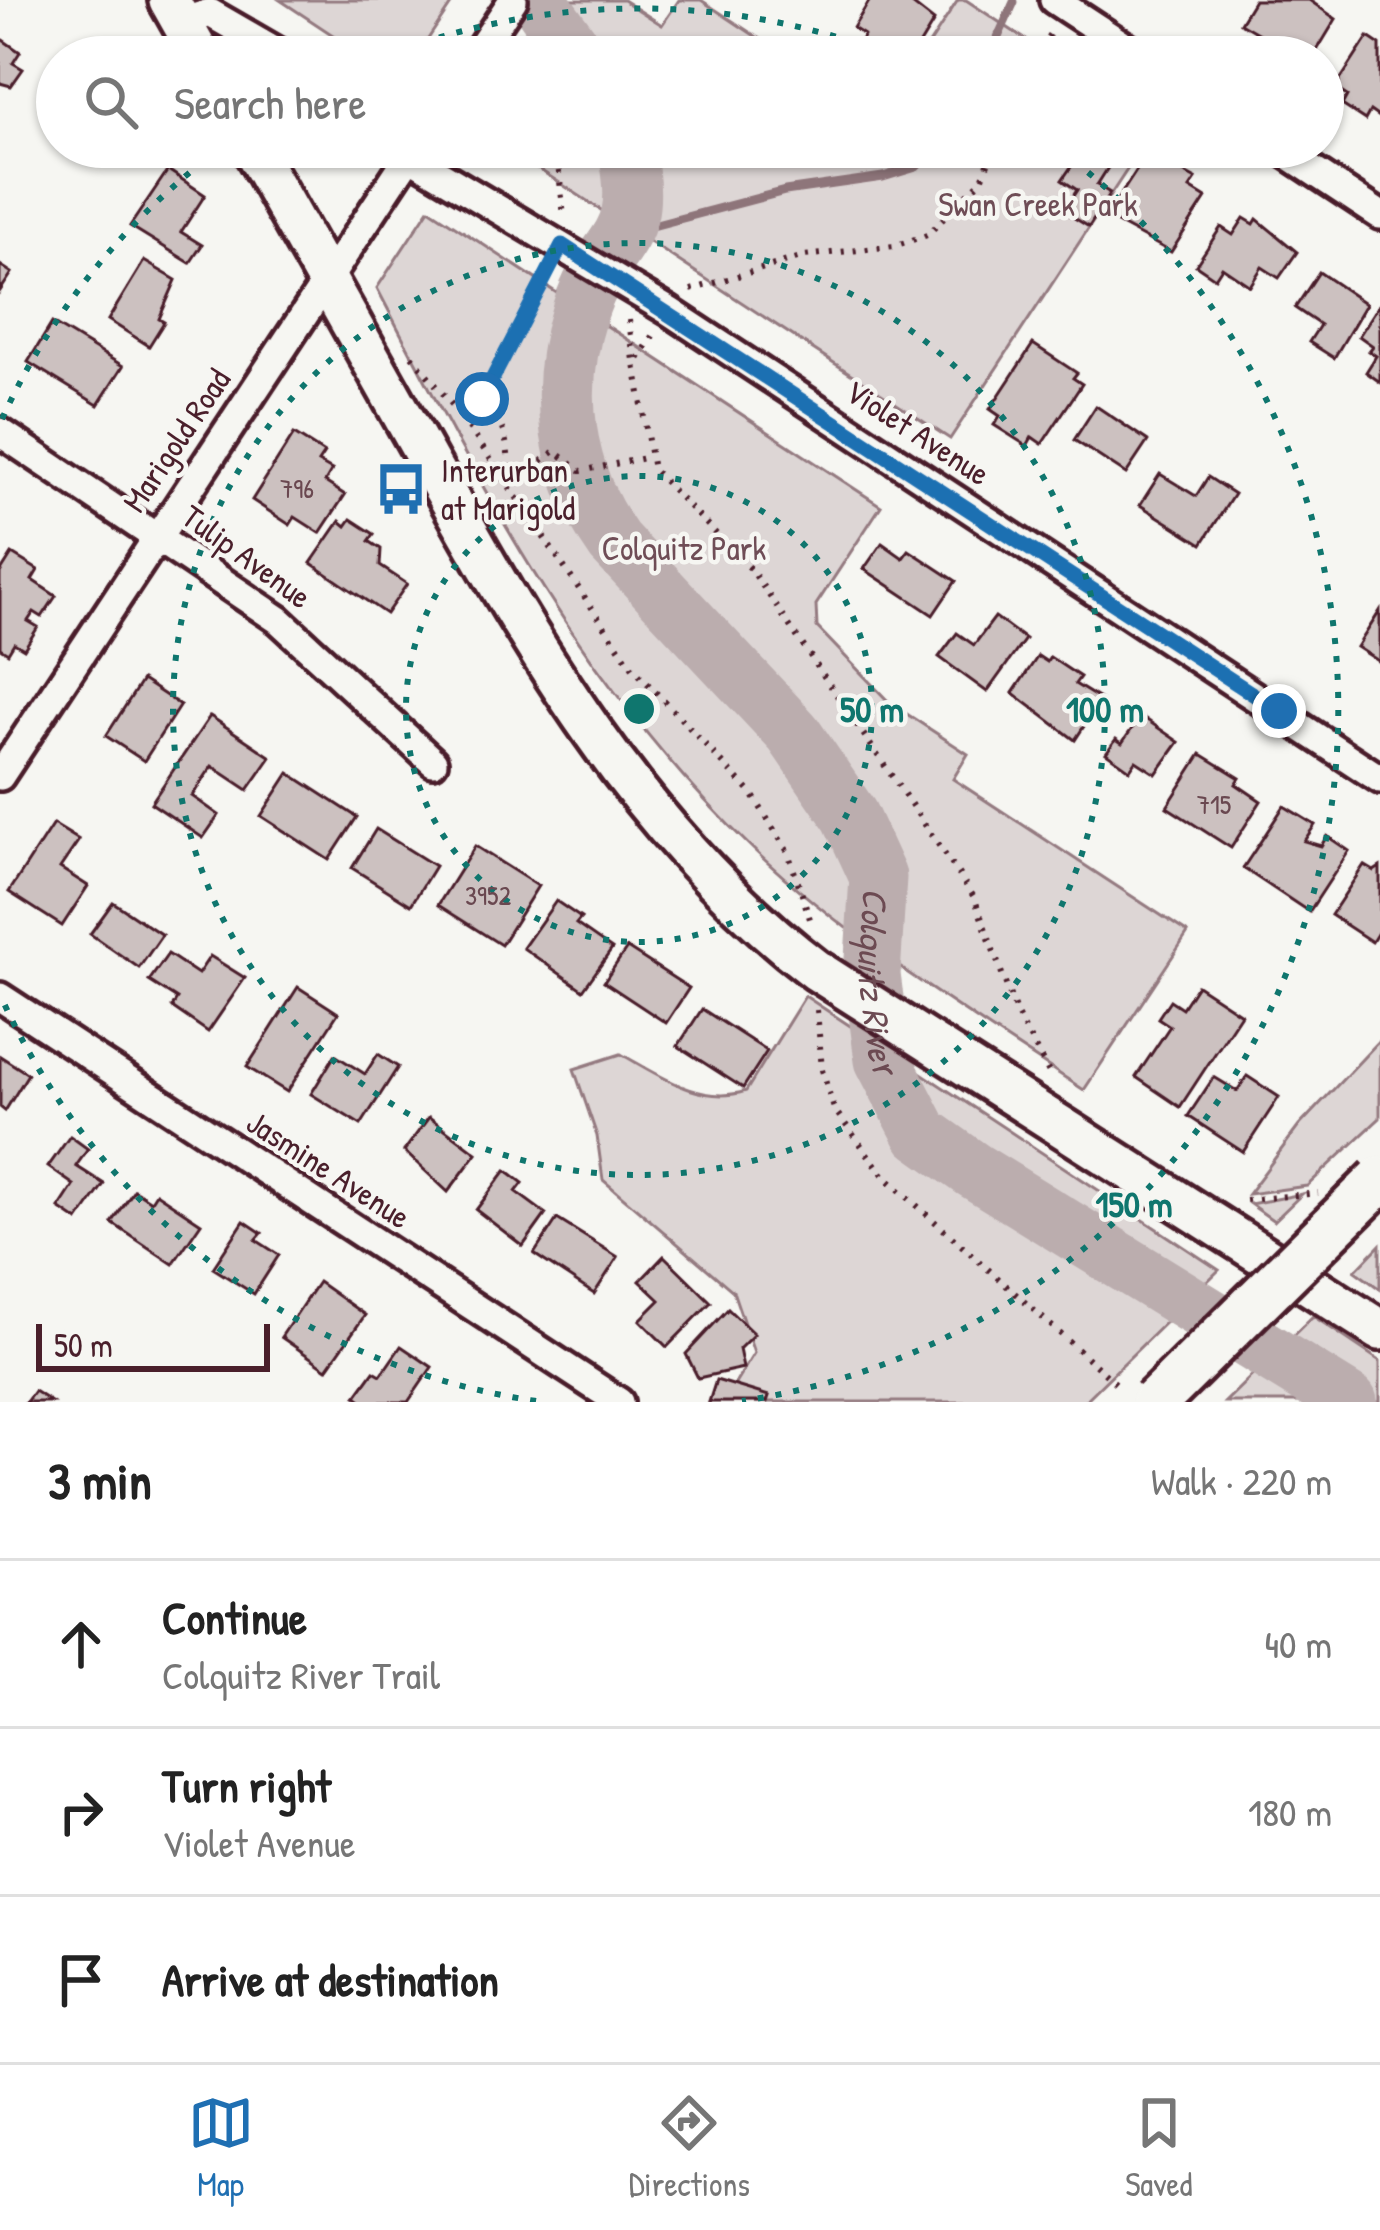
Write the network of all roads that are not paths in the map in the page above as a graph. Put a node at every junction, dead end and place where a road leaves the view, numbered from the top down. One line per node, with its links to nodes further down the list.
1 (513, 0): 5 (street)
2 (1054, 0): 6 (street)
3 (175, 11): 4 (street)
4 (250, 36)
5 (489, 36)
6 (1109, 36)
7 (263, 168): 12 (main road)
8 (401, 168): 12 (street, Marigold Road)
9 (438, 168): 17 (street, Violet Avenue)
10 (1309, 168): 11 (street)
11 (1380, 215)
12 (327, 280): 14 (street, Marigold Road); 20 (main road)
13 (0, 432): 14 (street, Tulip Avenue)
14 (156, 535): 15 (street, Tulip Avenue); 16 (street, Marigold Road)
15 (433, 762)
16 (0, 776)
17 (1380, 778)
18 (0, 997): 22 (street, Jasmine Avenue)
19 (1380, 1180): 21 (main road, bridge)
20 (1380, 1330)
21 (1140, 1396)
22 (619, 1402)

